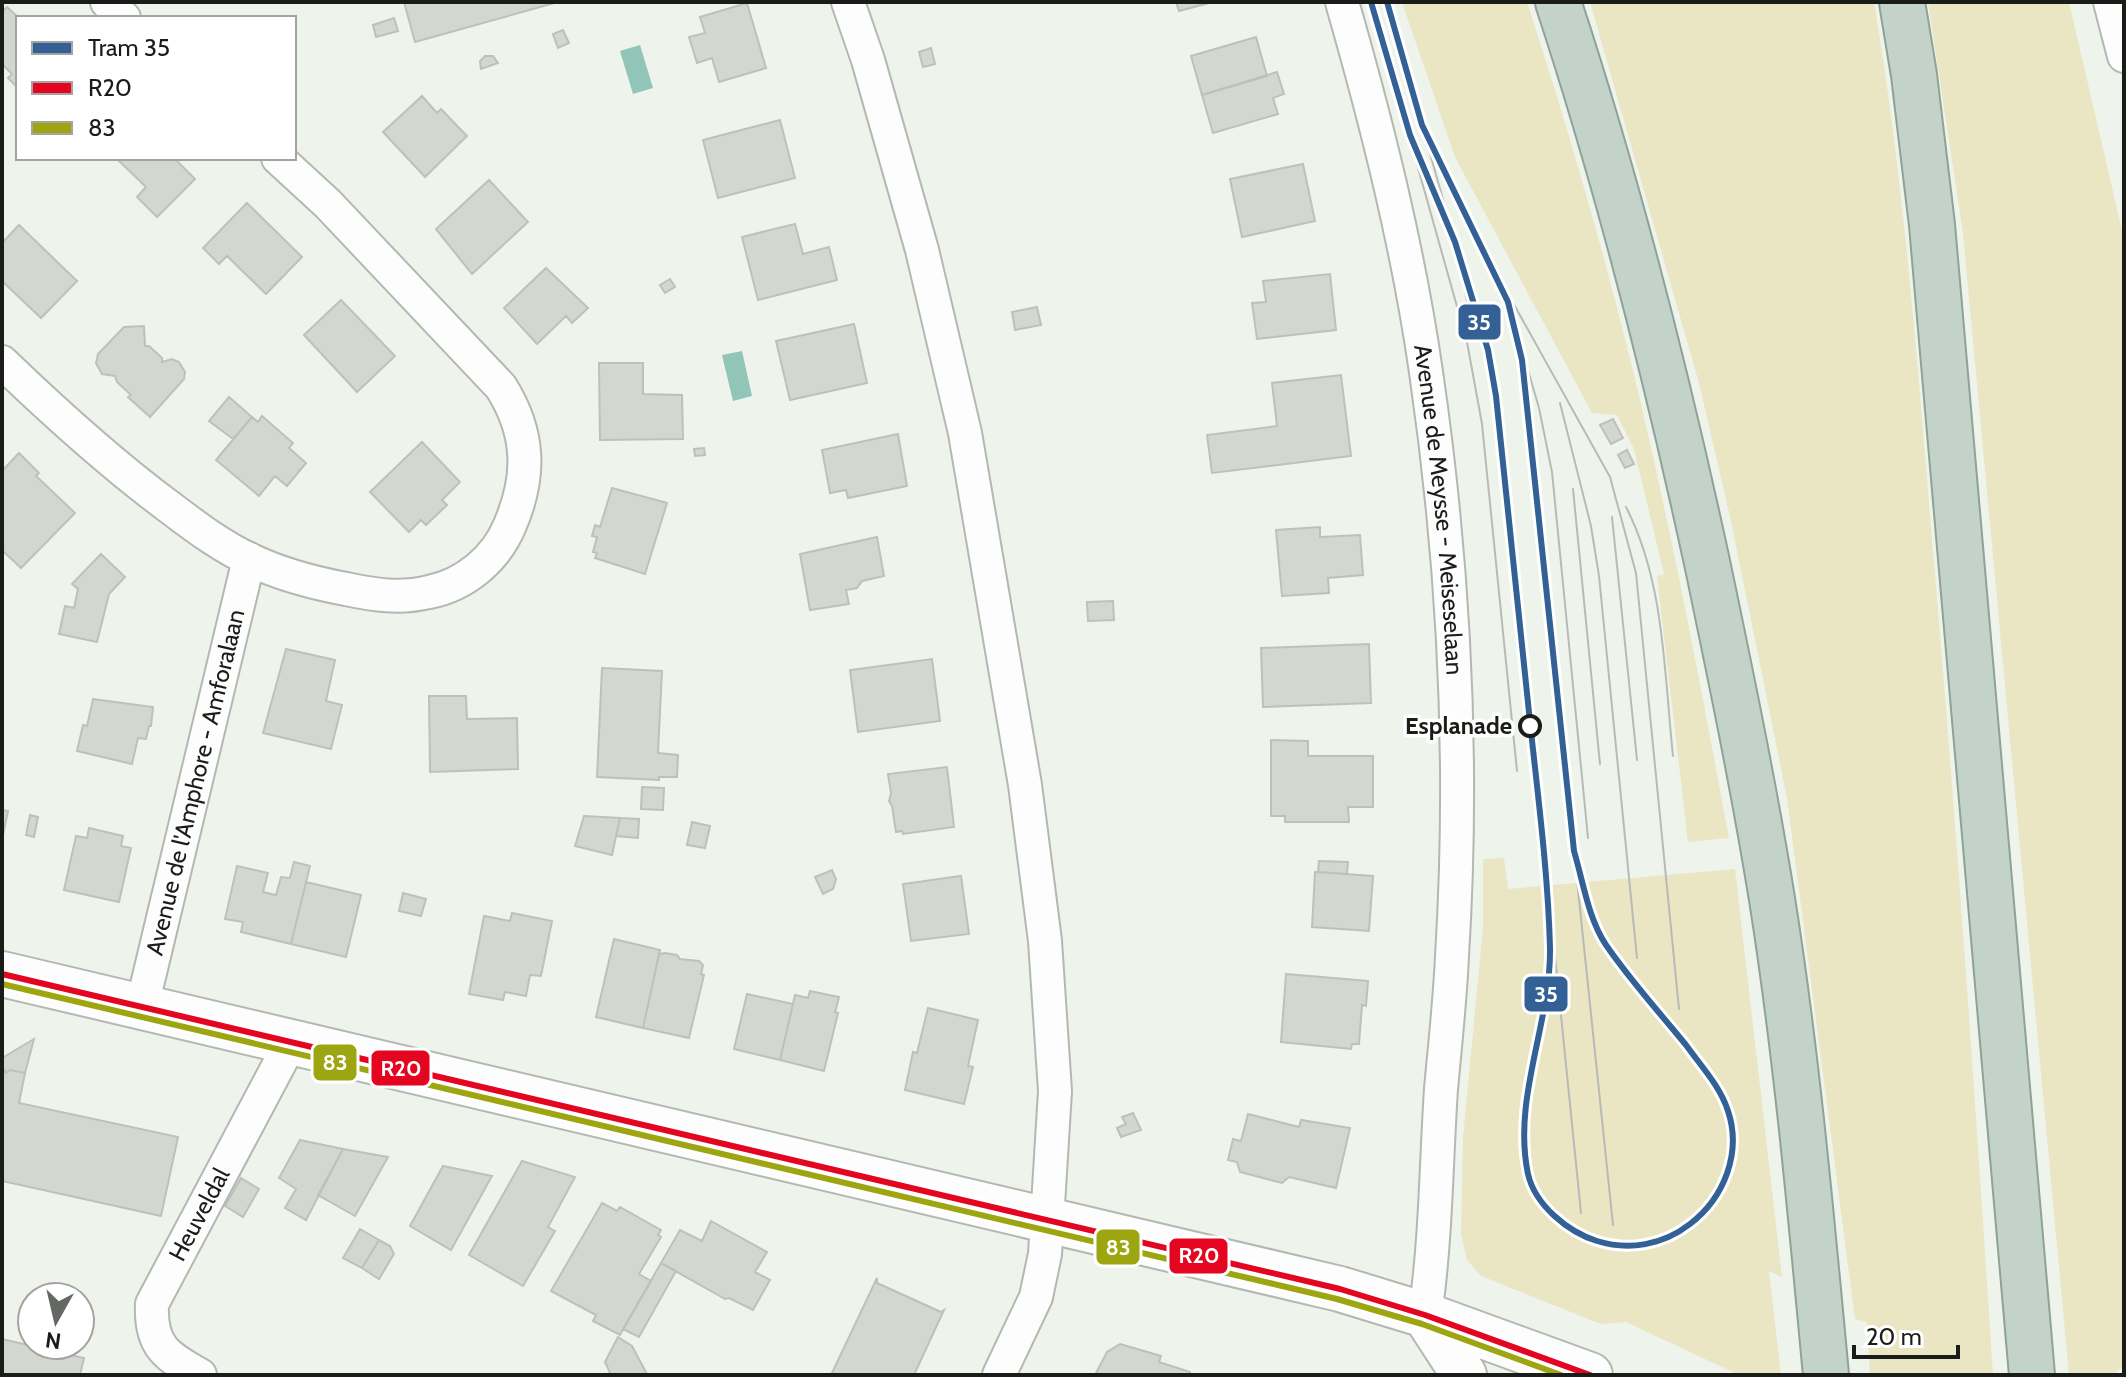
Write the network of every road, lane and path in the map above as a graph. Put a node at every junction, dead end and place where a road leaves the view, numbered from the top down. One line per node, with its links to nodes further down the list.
1 (107, 2): 7 (street)
2 (848, 2): 15 (street)
3 (1342, 2): 16 (street, Avenue de Meysse - Meiseselaan)
4 (1558, 2): 21 (highway)
5 (1902, 2): 22 (highway)
6 (2110, 2): 8 (street)
7 (122, 16)
8 (2124, 56)
9 (280, 160): 11 (street)
10 (2, 362): 11 (street)
11 (249, 559): 13 (street, Avenue de l'Amphore - Amforalaan)
12 (2, 974): 13 (main road)
13 (142, 1006): 14 (main road)
14 (291, 1042): 15 (main road); 17 (street, Heuveldal)
15 (1048, 1221): 16 (main road); 18 (street)
16 (1425, 1315): 19 (main road); 20 (main road)
17 (200, 1375)
18 (999, 1375)
19 (1464, 1375)
20 (1590, 1375)
21 (1826, 1375)
22 (2032, 1375)

